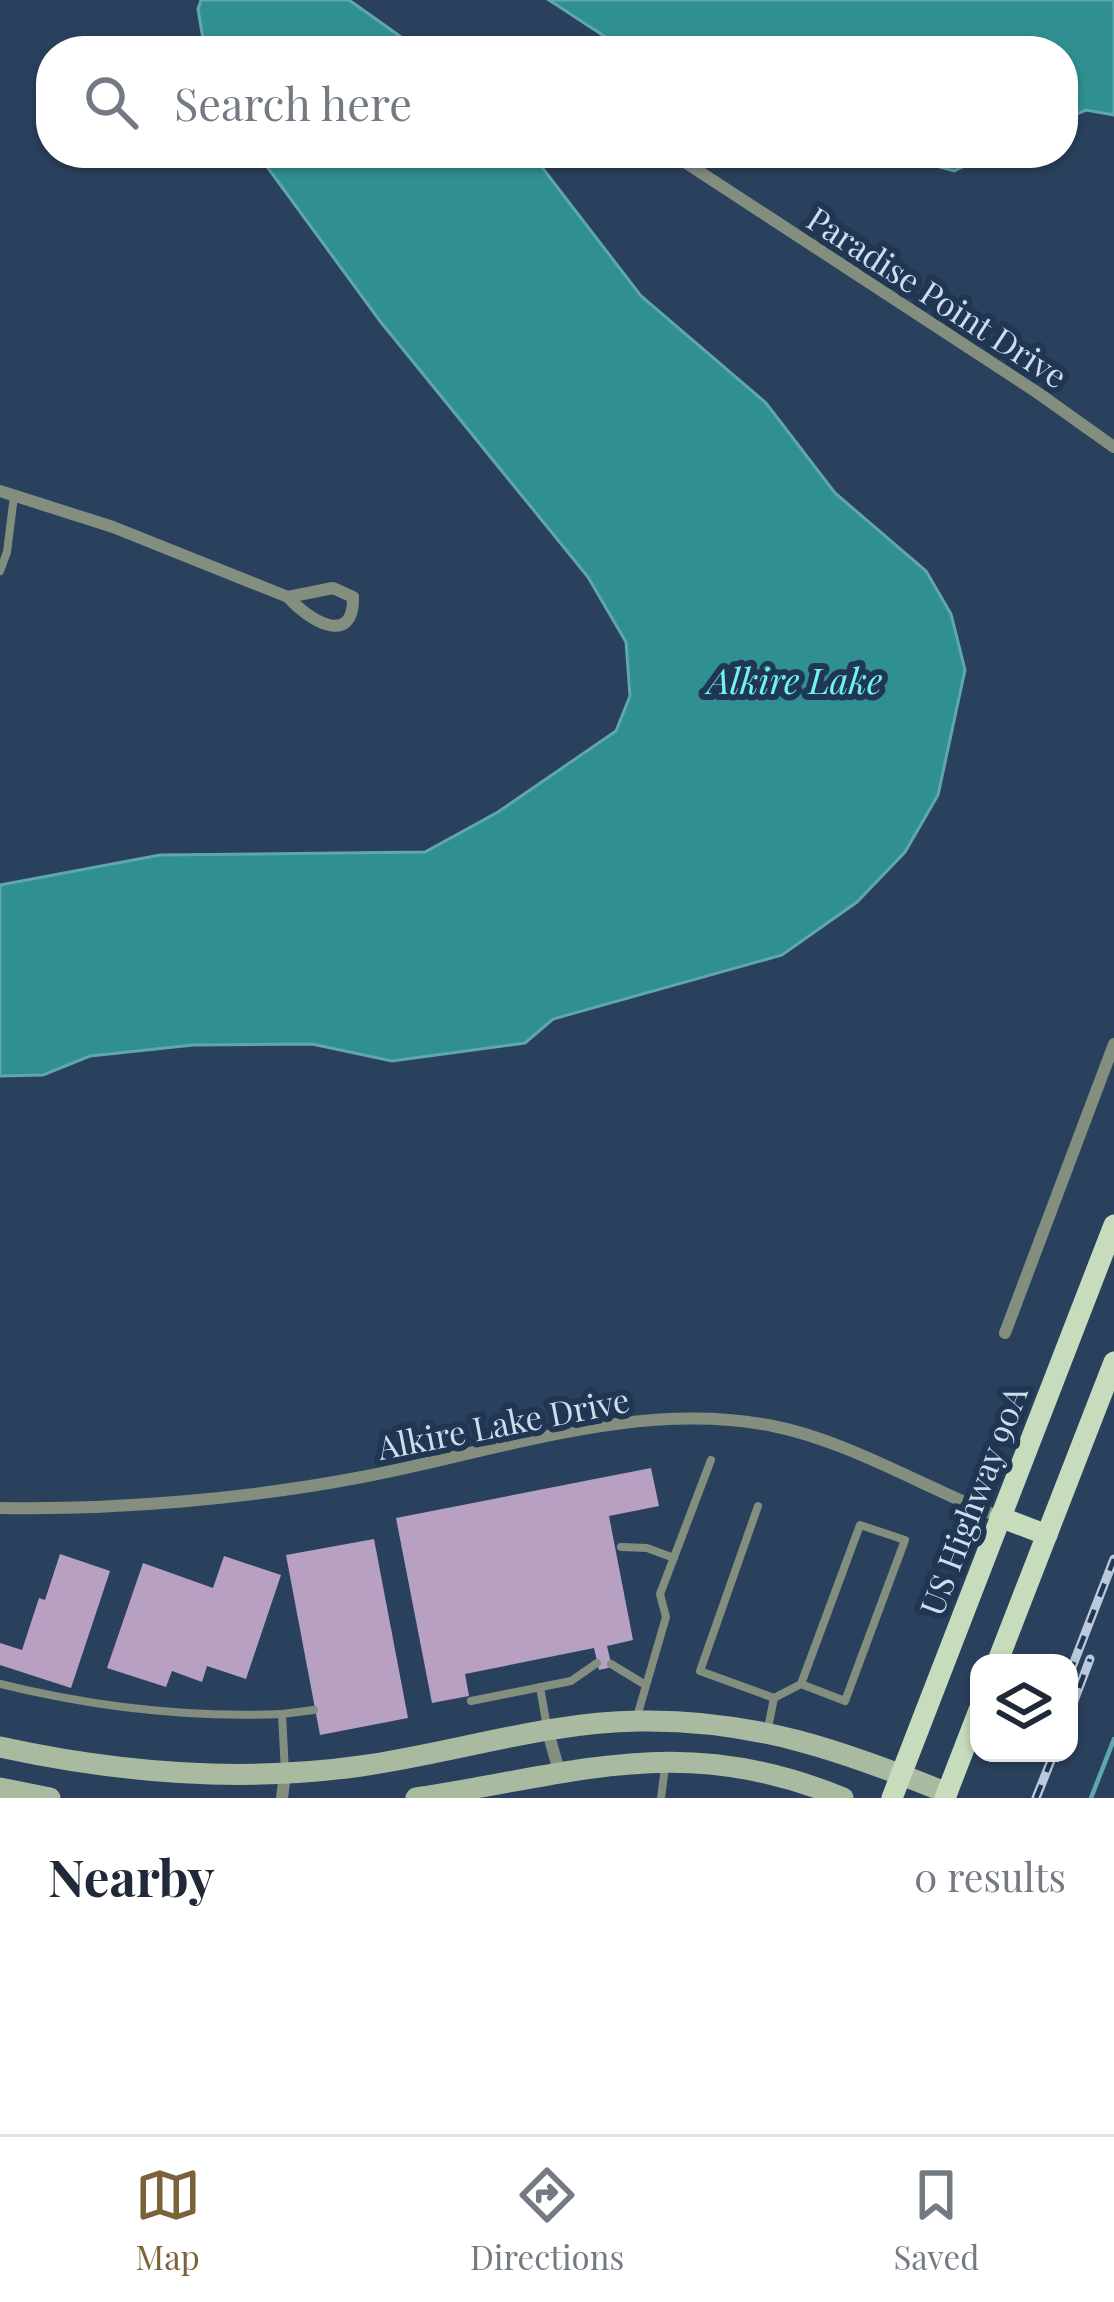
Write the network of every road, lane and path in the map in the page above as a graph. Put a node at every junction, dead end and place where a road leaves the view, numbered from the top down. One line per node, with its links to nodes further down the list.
1 (694, 168): 2 (street, Paradise Point Drive)
2 (1114, 447)
3 (7, 493): 4 (lane); 5 (street)
4 (0, 571)
5 (288, 597): 5 (street)
6 (1114, 1044): 8 (street)
7 (1114, 1226): 13 (main road, US Highway 90A)
8 (1005, 1333)
9 (1114, 1362): 14 (main road)
10 (710, 1460): 16 (lane)
11 (758, 1506): 24 (lane)
12 (0, 1508): 13 (street, Alkire Lake Drive)
13 (1000, 1517): 14 (main road); 36 (main road, US Highway 90A)
14 (1047, 1535): 17 (main road)
15 (621, 1547): 16 (lane)
16 (674, 1558): 21 (lane)
17 (1001, 1654)
18 (597, 1663): 23 (lane)
19 (611, 1664): 21 (lane)
20 (0, 1684): 27 (lane)
21 (644, 1684): 28 (lane)
22 (801, 1684): 22 (lane); 24 (lane)
23 (540, 1687): 25 (lane); 30 (lane)
24 (774, 1698): 29 (lane)
25 (471, 1701)
26 (314, 1710): 27 (lane)
27 (282, 1714): 35 (lane)
28 (635, 1720): 29 (street); 30 (street)
29 (767, 1730): 36 (street)
30 (548, 1732): 34 (street); 35 (street)
31 (970, 1736): 39 (main road)
32 (0, 1747): 35 (street)
33 (665, 1760): 34 (street); 43 (lane); 44 (street)
34 (559, 1771): 38 (street)
35 (285, 1774): 41 (street)
36 (901, 1774): 39 (street); 45 (main road, US Highway 90A)
37 (0, 1788): 40 (street)
38 (446, 1796): 42 (street)
39 (950, 1796)
40 (50, 1798)
41 (282, 1798)
42 (416, 1798)
43 (662, 1798)
44 (843, 1798)
45 (892, 1798)

